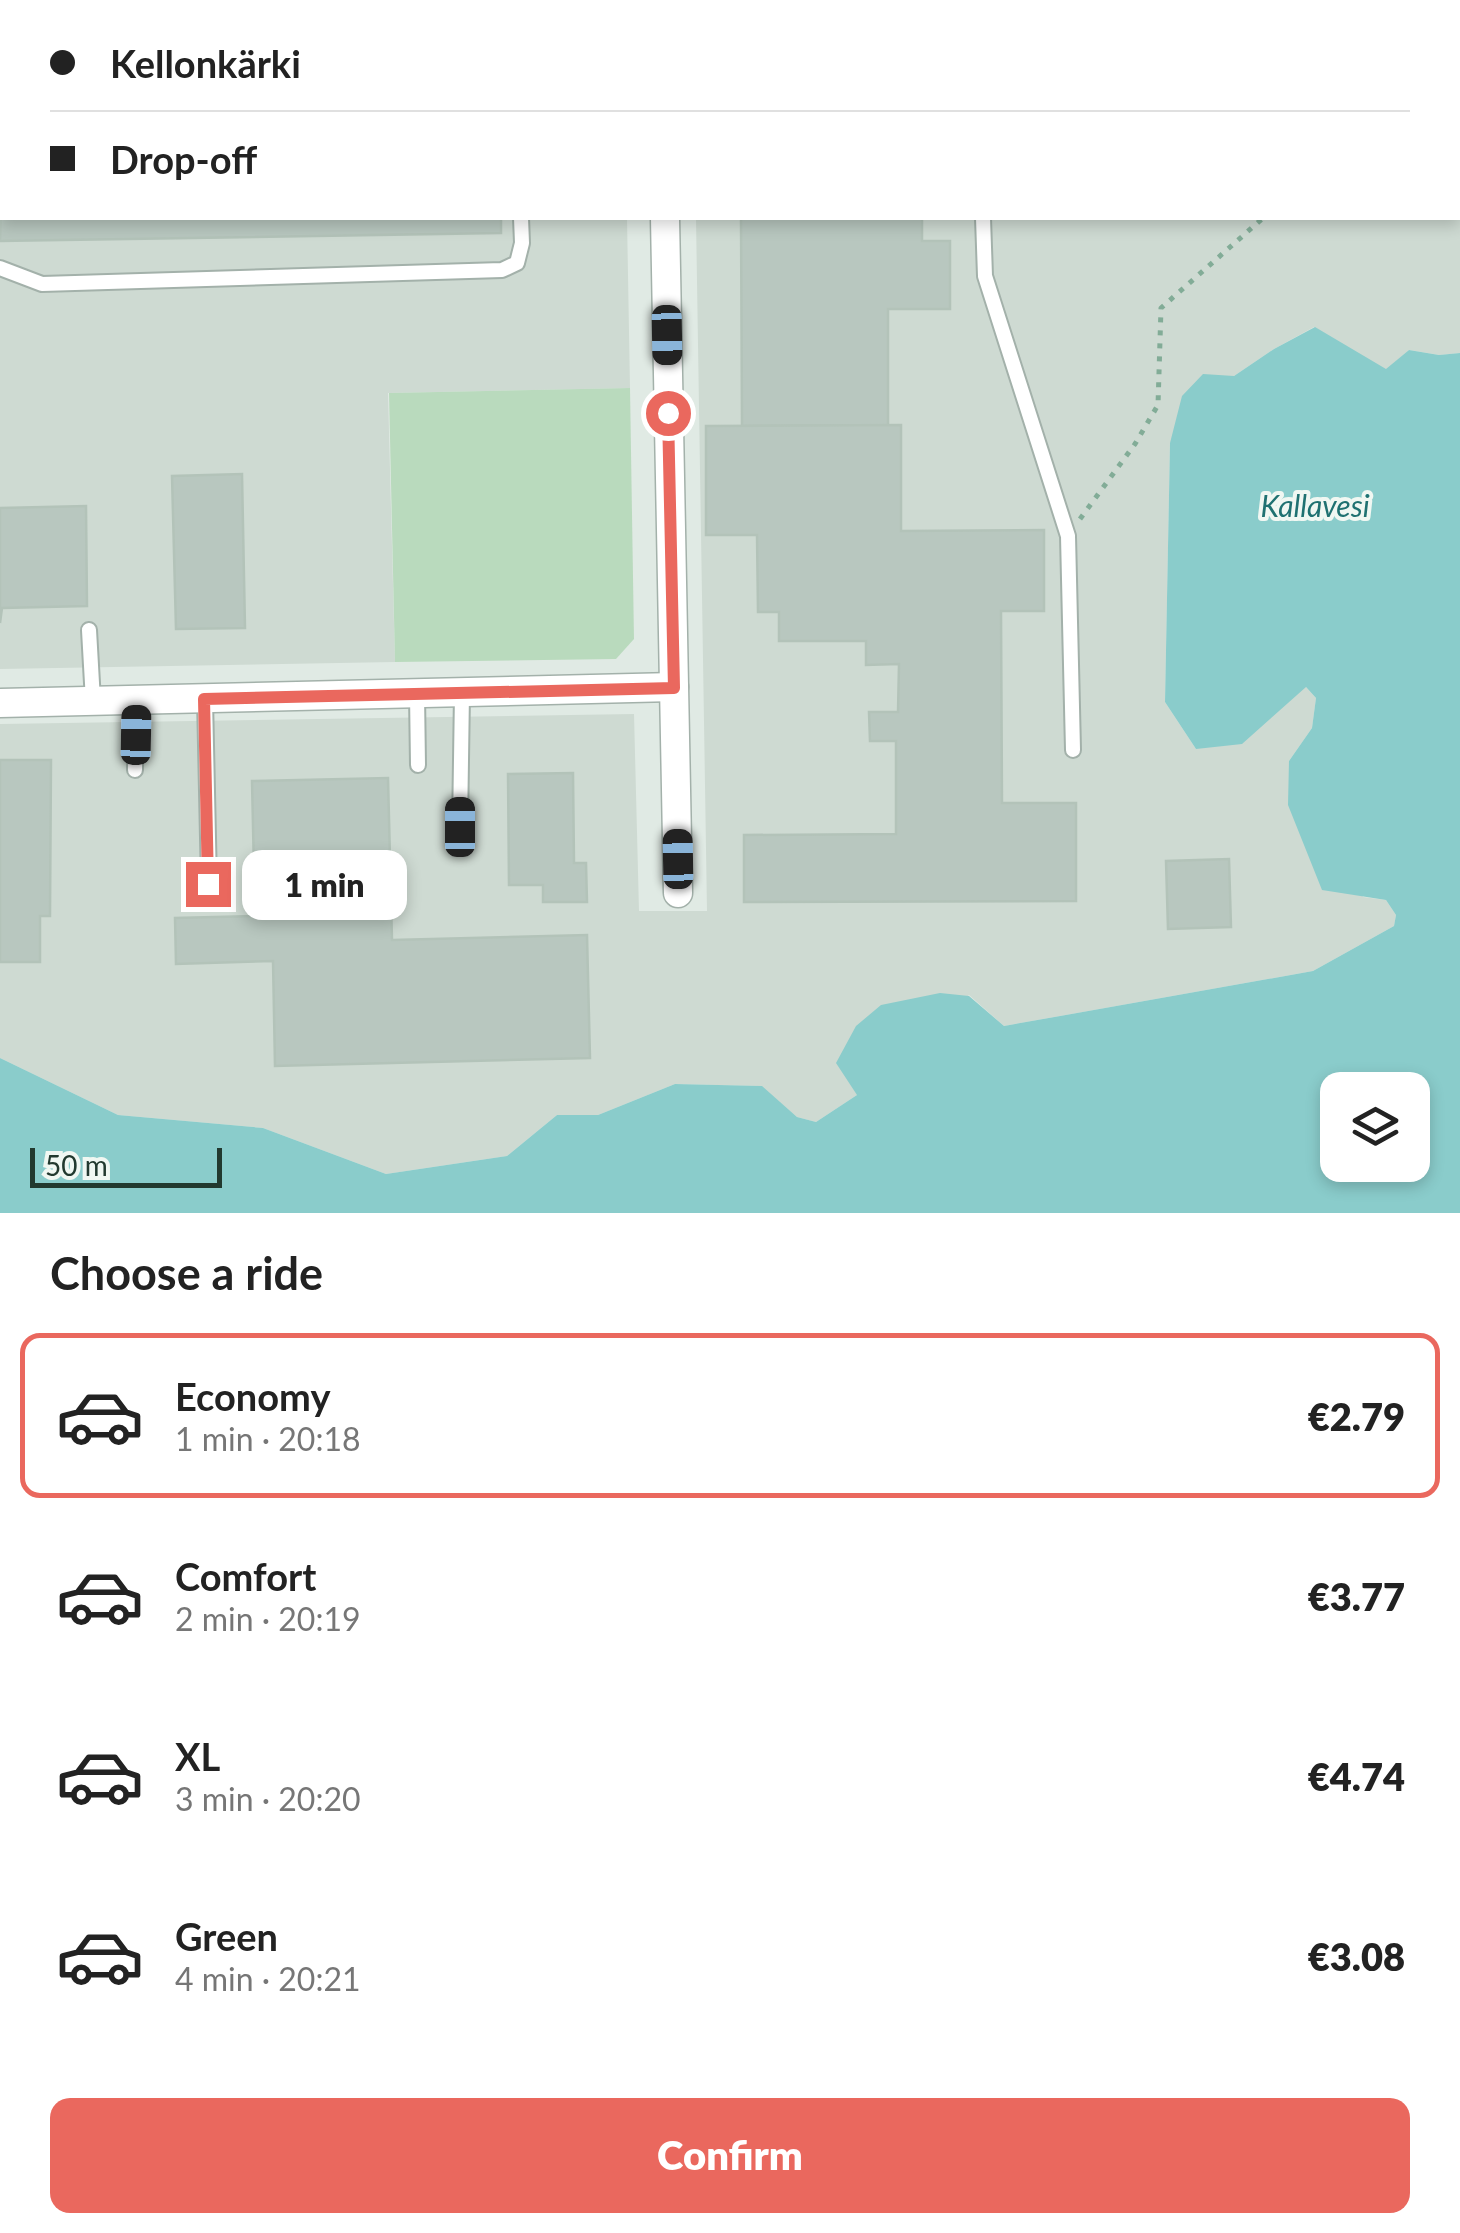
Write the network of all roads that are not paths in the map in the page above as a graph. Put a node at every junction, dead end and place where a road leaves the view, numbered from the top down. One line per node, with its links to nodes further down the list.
1 (521, 220): 4 (lane)
2 (664, 220): 6 (street)
3 (983, 220): 13 (lane)
4 (0, 268)
5 (89, 630): 11 (lane)
6 (674, 688): 7 (street); 18 (street)
7 (462, 692): 8 (street); 16 (lane)
8 (417, 694): 9 (street); 14 (lane)
9 (204, 699): 10 (street); 17 (lane)
10 (136, 700): 11 (street); 15 (lane)
11 (93, 701): 12 (street)
12 (0, 704)
13 (1072, 750)
14 (418, 765)
15 (135, 770)
16 (460, 827)
17 (208, 884)
18 (678, 893)

